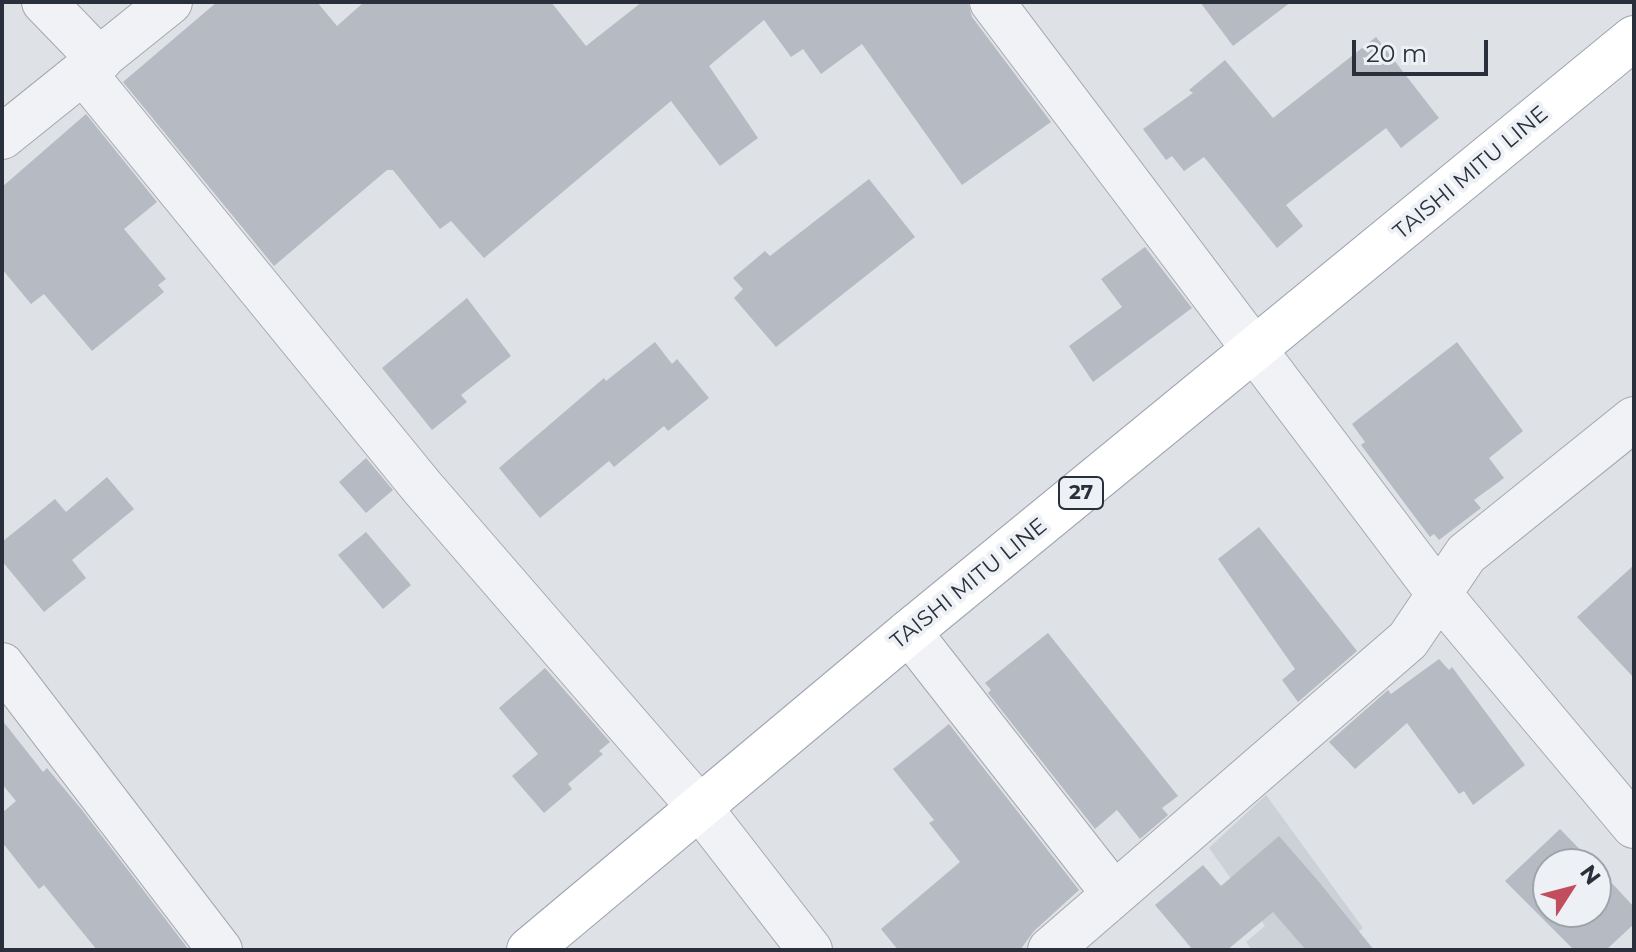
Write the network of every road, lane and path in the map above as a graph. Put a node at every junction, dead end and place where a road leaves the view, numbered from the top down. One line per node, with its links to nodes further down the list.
1 (44, 2): 5 (street)
2 (170, 2): 5 (street)
3 (992, 2): 7 (street)
4 (1634, 38): 7 (main road, TAISHI MITU LINE / 27)
5 (92, 66): 6 (street); 12 (street)
6 (2, 137)
7 (1257, 350): 9 (street); 10 (main road, TAISHI MITU LINE / 27)
8 (1634, 419): 9 (street)
9 (1439, 594): 13 (street); 14 (street)
10 (909, 632): 12 (main road, TAISHI MITU LINE / 27); 14 (street)
11 (2, 665): 16 (street)
12 (700, 808): 15 (street); 17 (main road, TAISHI MITU LINE / 27)
13 (1634, 826)
14 (1114, 894): 18 (street)
15 (787, 942)
16 (220, 950)
17 (529, 950)
18 (1050, 950)

